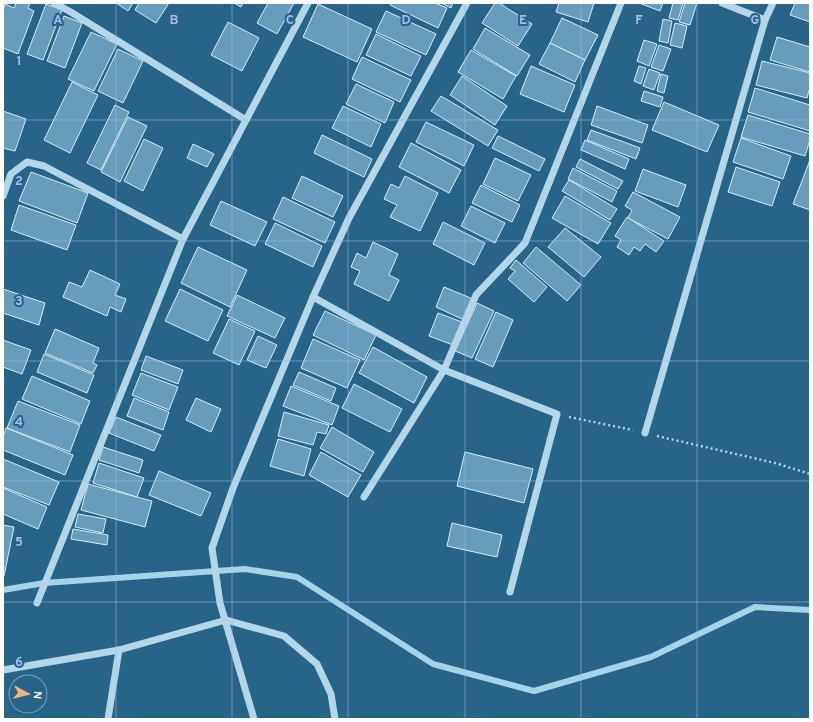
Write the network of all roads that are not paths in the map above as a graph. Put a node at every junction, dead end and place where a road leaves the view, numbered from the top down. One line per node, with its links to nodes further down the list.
1 (54, 3): 8 (street)
2 (308, 3): 8 (street)
3 (467, 3): 13 (street)
4 (621, 3): 14 (street)
5 (722, 3): 7 (street)
6 (773, 3): 7 (street)
7 (765, 20): 15 (street)
8 (246, 120): 12 (street)
9 (3, 171): 10 (street)
10 (11, 174): 11 (street); 12 (street)
11 (3, 196)
12 (184, 239): 18 (street)
13 (313, 297): 14 (street); 19 (street)
14 (444, 370): 16 (street); 17 (street)
15 (645, 433)
16 (364, 497)
17 (510, 592)
18 (37, 603)
19 (226, 620): 20 (street); 23 (street); 24 (street)
20 (119, 650): 21 (street); 22 (street)
21 (3, 670)
22 (108, 719)
23 (254, 719)
24 (335, 719)

